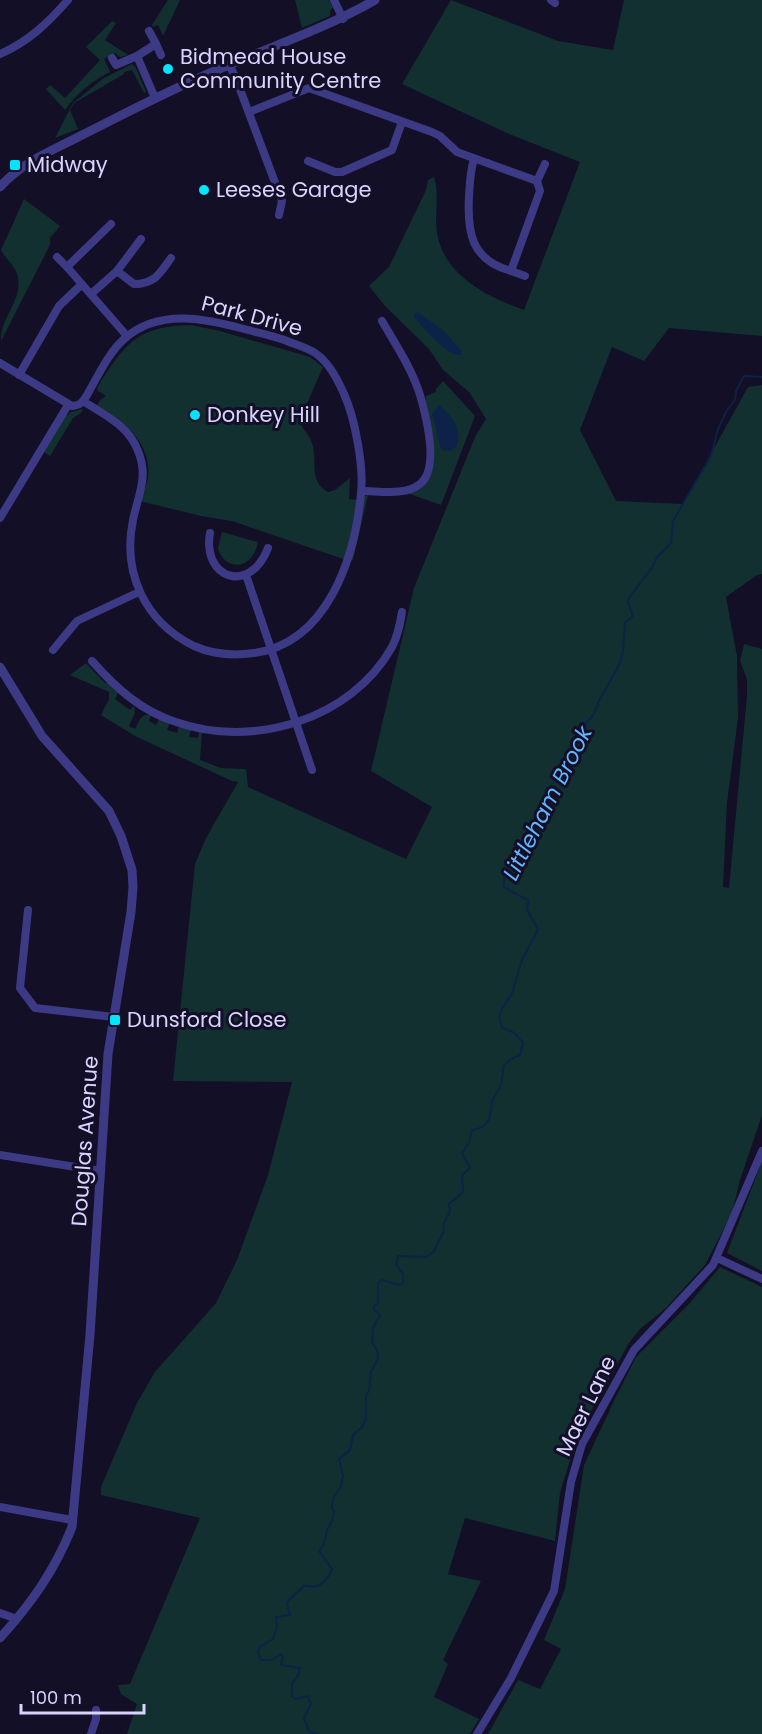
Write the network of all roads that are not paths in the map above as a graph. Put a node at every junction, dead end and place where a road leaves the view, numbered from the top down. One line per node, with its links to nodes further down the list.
1 (68, 0): 7 (street)
2 (334, 0): 4 (street)
3 (375, 0): 4 (street)
4 (343, 19): 11 (street)
5 (149, 31): 6 (street)
6 (156, 44): 8 (street); 9 (street)
7 (0, 54)
8 (161, 55)
9 (137, 56): 10 (street); 12 (street)
10 (112, 58)
11 (229, 65): 12 (street); 13 (street)
12 (156, 98): 19 (street)
13 (249, 112): 14 (street); 20 (street)
14 (402, 122): 15 (street); 16 (street)
15 (474, 159): 18 (street); 26 (street)
16 (308, 161)
17 (545, 164): 18 (street)
18 (537, 181): 26 (street)
19 (0, 187)
20 (279, 215)
21 (111, 224): 25 (street)
22 (141, 239): 27 (street)
23 (57, 257): 25 (street)
24 (171, 258): 27 (street)
25 (67, 267): 29 (street)
26 (511, 271): 28 (street)
27 (117, 272): 30 (street)
28 (525, 276)
29 (81, 285): 30 (street); 34 (street)
30 (91, 294): 32 (street)
31 (382, 321): 37 (street)
32 (128, 336): 35 (street, Park Drive); 37 (street, Park Drive)
33 (0, 363): 34 (street)
34 (19, 375): 36 (street)
35 (83, 401): 36 (street); 42 (street, Park Drive)
36 (68, 405): 38 (street)
37 (362, 491): 45 (street, Park Drive)
38 (0, 518)
39 (210, 533): 41 (street)
40 (268, 548): 41 (street)
41 (246, 575): 45 (street)
42 (139, 592): 44 (street); 45 (street, Park Drive)
43 (402, 612): 48 (street)
44 (53, 650)
45 (270, 650): 48 (street)
46 (92, 661): 48 (street)
47 (0, 667): 51 (street, Douglas Avenue)
48 (296, 723): 49 (street)
49 (312, 771)
50 (28, 910): 51 (street)
51 (114, 1017): 54 (street, Douglas Avenue)
52 (762, 1151): 55 (street, Maer Lane)
53 (0, 1155): 54 (street)
54 (101, 1172): 58 (street, Douglas Avenue)
55 (717, 1258): 56 (street); 64 (street, Maer Lane)
56 (762, 1279)
57 (0, 1507): 58 (street)
58 (72, 1520): 60 (street, Douglas Avenue)
59 (0, 1613): 60 (street)
60 (17, 1619): 61 (street, Douglas Avenue)
61 (0, 1638)
62 (96, 1710): 63 (street)
63 (91, 1734)
64 (477, 1734)

